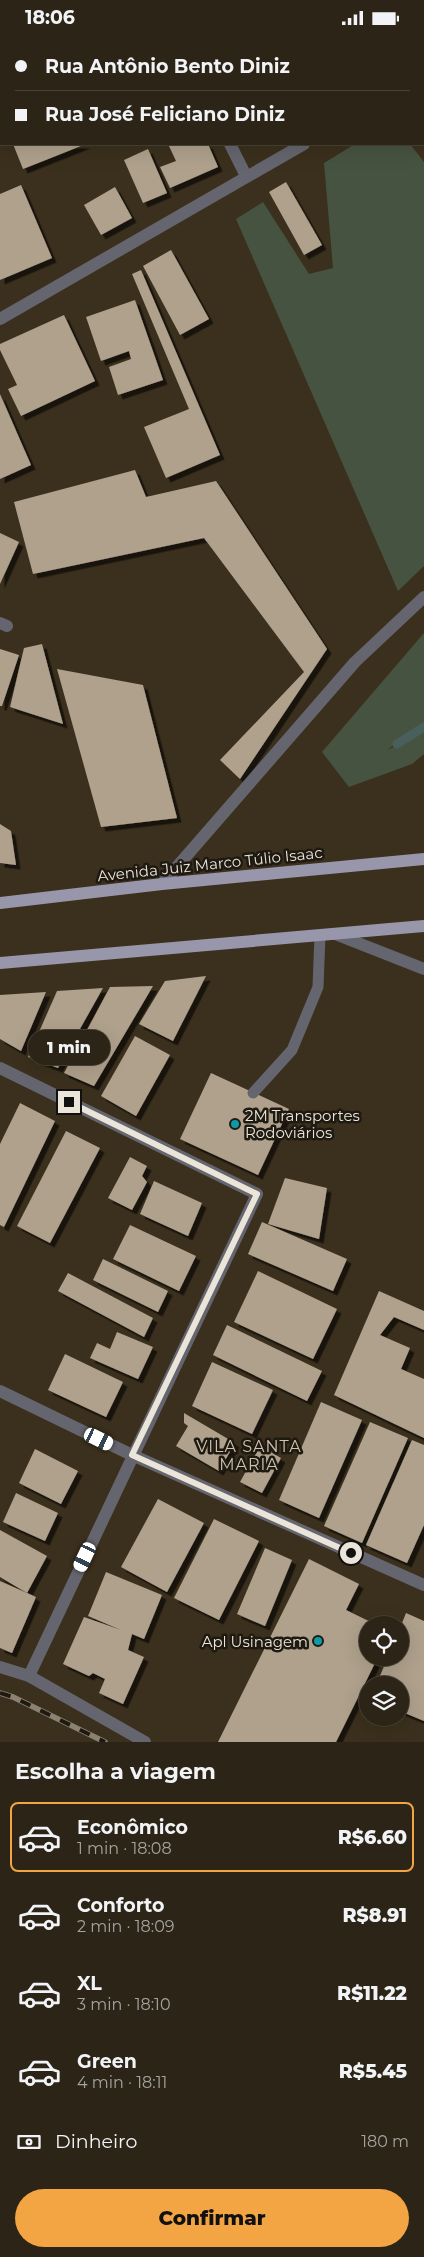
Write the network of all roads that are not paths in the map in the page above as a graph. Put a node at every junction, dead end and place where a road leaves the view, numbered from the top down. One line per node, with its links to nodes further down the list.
1 (230, 145): 3 (street)
2 (302, 145): 3 (street)
3 (246, 176): 4 (street)
4 (0, 319)
5 (424, 597): 7 (street)
6 (424, 859): 7 (main road, Avenida Juiz Marco Túlio Isaac)
7 (162, 884): 8 (main road, Avenida Juiz Marco Túlio Isaac)
8 (0, 903)
9 (424, 926): 10 (main road)
10 (335, 934): 11 (main road); 13 (street)
11 (320, 935): 12 (main road); 15 (lane)
12 (0, 963)
13 (424, 969)
14 (0, 1068): 17 (street)
15 (254, 1093)
16 (0, 1391): 17 (street)
17 (132, 1455): 18 (street); 20 (street)
18 (424, 1585)
19 (0, 1667): 20 (street)
20 (29, 1676): 21 (street)
21 (145, 1742)

